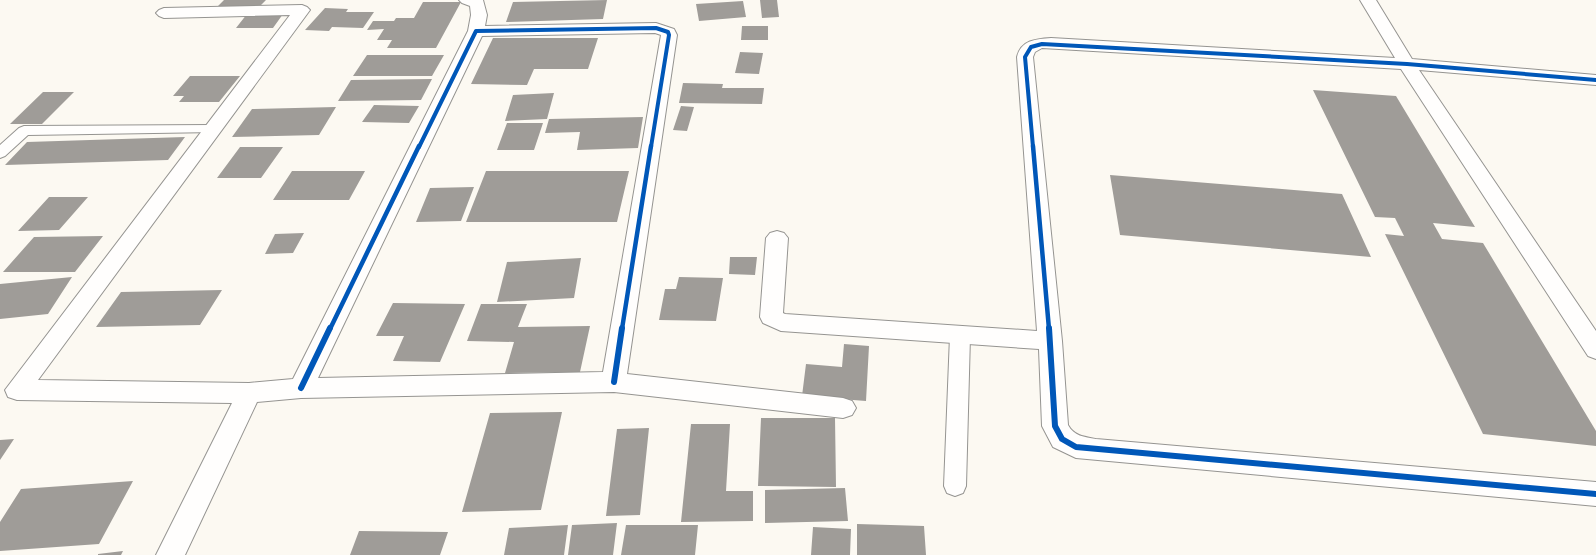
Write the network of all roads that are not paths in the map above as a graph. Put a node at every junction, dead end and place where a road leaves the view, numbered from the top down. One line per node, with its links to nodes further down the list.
1 (467, 0): 5 (street)
2 (1368, 0): 6 (street)
3 (306, 5): 4 (street); 8 (street)
4 (164, 13)
5 (476, 31): 14 (street); 15 (street)
6 (1407, 64): 7 (street); 12 (street); 13 (street)
7 (1596, 80)
8 (212, 129): 9 (lane); 16 (street)
9 (0, 153)
10 (777, 238): 11 (street)
11 (960, 336): 12 (street); 18 (lane)
12 (1050, 342): 19 (street)
13 (1596, 350)
14 (614, 382): 15 (street); 17 (street)
15 (301, 388): 16 (street)
16 (249, 393): 20 (street)
17 (843, 408)
18 (955, 486)
19 (1596, 494)
20 (170, 555)

